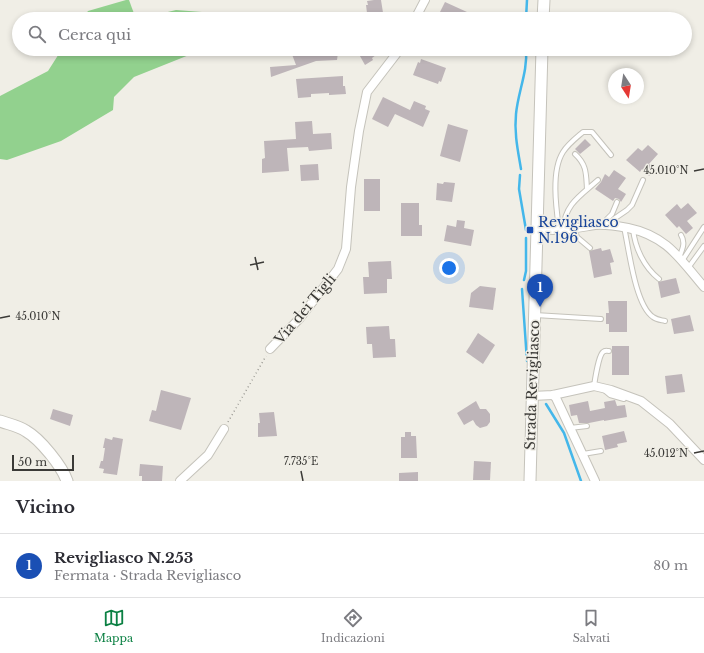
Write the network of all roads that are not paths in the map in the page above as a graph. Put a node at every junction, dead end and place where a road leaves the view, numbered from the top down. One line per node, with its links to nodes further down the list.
1 (425, 0): 3 (street)
2 (544, 0): 4 (street)
3 (419, 12)
4 (543, 12)
5 (395, 56): 31 (street, Via dei Tigli)
6 (542, 56): 16 (street, Strada Revigliasco)
7 (575, 154): 11 (lane)
8 (611, 155): 18 (lane)
9 (598, 180): 11 (lane)
10 (643, 180): 13 (lane)
11 (587, 189): 18 (lane)
12 (617, 202): 13 (lane)
13 (606, 225): 14 (street); 17 (street)
14 (624, 227): 19 (street); 30 (lane)
15 (704, 227): 24 (lane)
16 (537, 228): 18 (street); 28 (street, Strada Revigliasco)
17 (574, 228): 18 (street); 22 (lane)
18 (561, 229)
19 (633, 229): 24 (street); 26 (lane)
20 (681, 235): 24 (lane)
21 (704, 246): 23 (lane)
22 (590, 248)
23 (702, 251): 25 (lane)
24 (680, 260): 25 (street)
25 (688, 268): 27 (street)
26 (659, 279)
27 (704, 287)
28 (534, 315): 29 (lane); 35 (street, Strada Revigliasco)
29 (601, 319)
30 (665, 321)
31 (270, 349)
32 (609, 350): 33 (lane)
33 (598, 387): 34 (street); 36 (lane); 43 (street)
34 (553, 395): 35 (street); 39 (street)
35 (532, 396): 46 (street, Strada Revigliasco)
36 (624, 399)
37 (0, 421): 44 (street)
38 (587, 426): 39 (lane)
39 (570, 428): 42 (street)
40 (224, 429): 45 (street)
41 (601, 451): 42 (lane)
42 (582, 454): 47 (street)
43 (704, 460)
44 (67, 481)
45 (180, 481)
46 (530, 481)
47 (595, 481)

